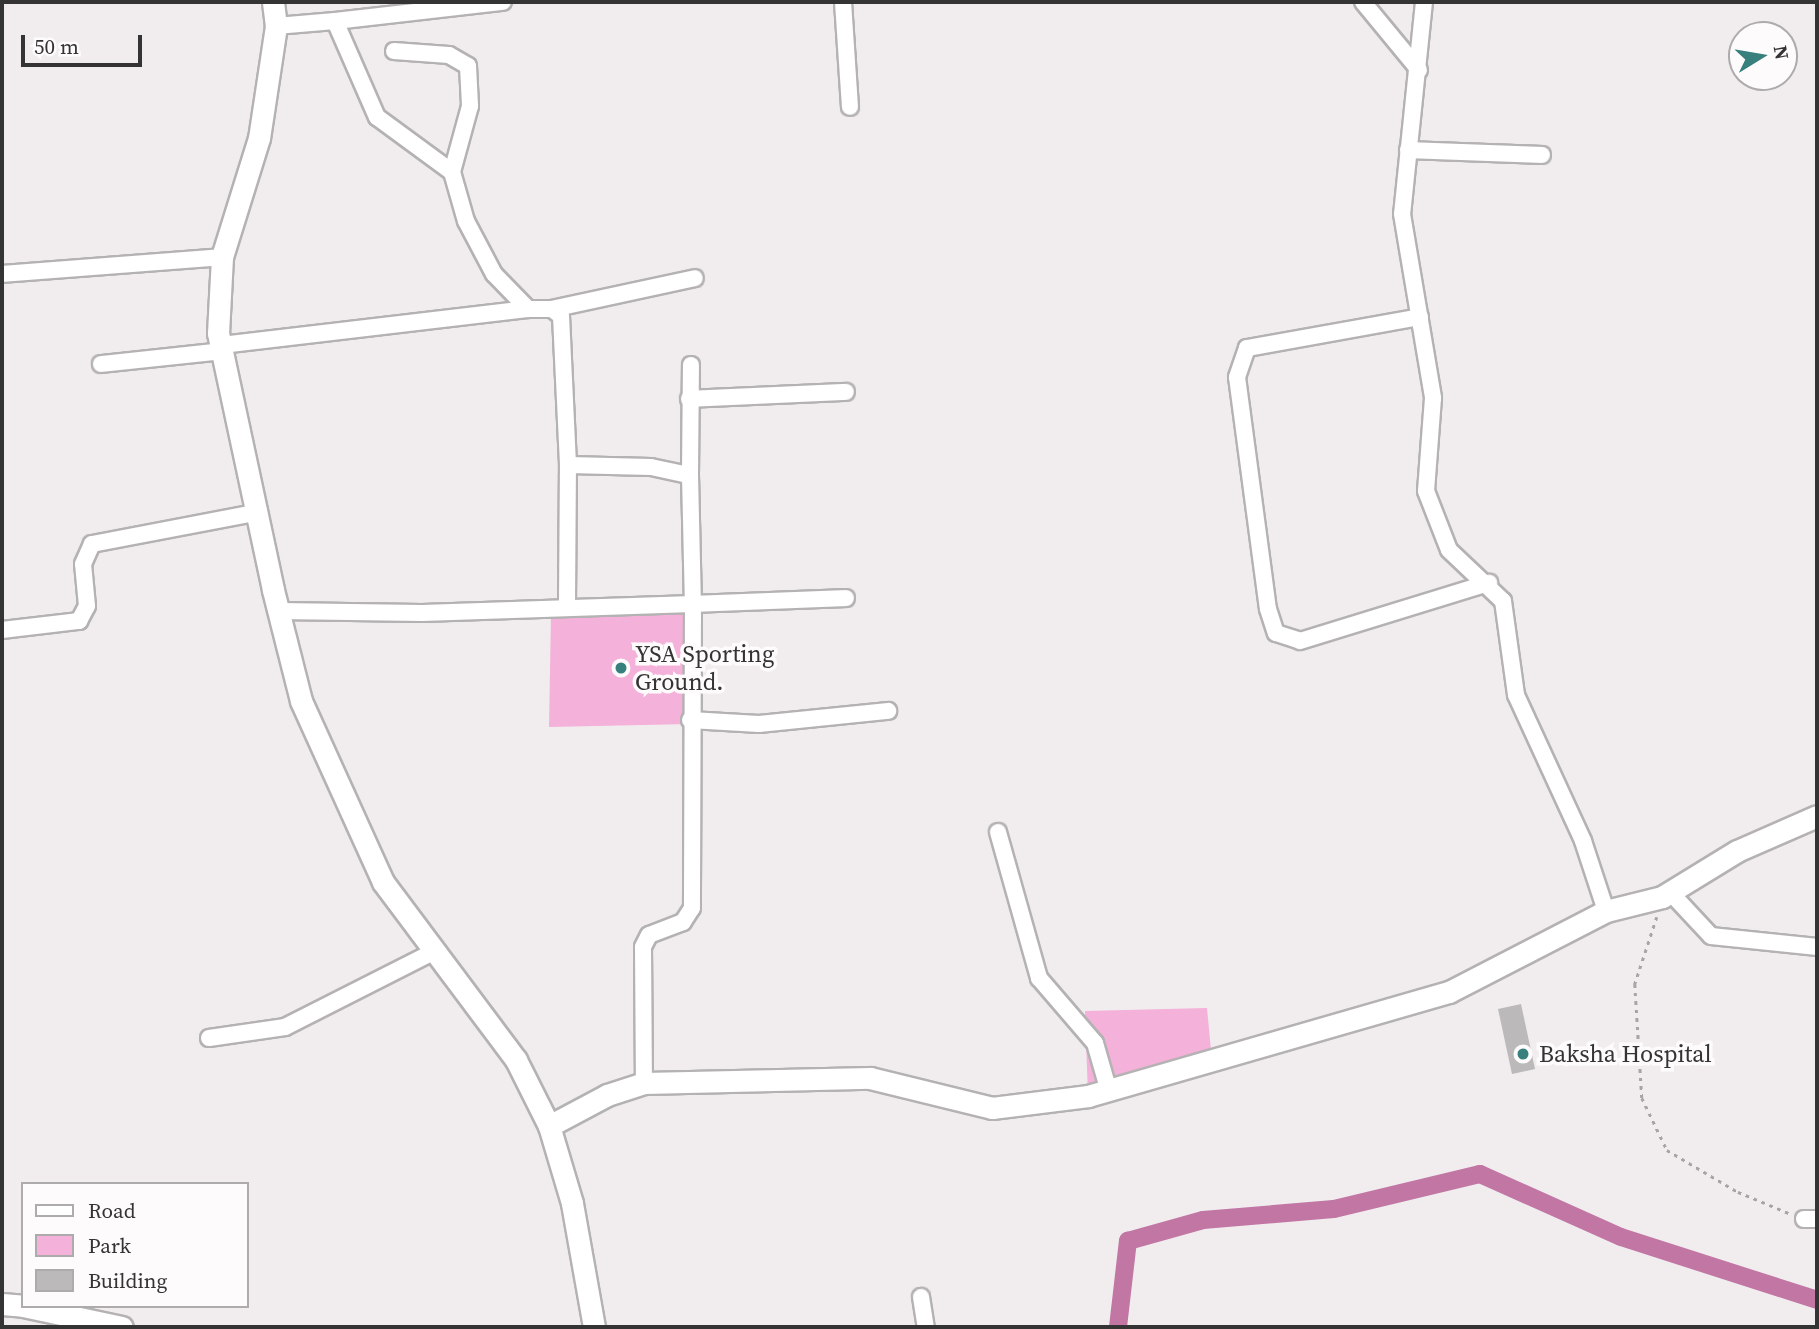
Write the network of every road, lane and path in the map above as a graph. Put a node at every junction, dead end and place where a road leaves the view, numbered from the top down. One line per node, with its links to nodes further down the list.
1 (273, 2): 7 (street)
2 (503, 2): 6 (street)
3 (843, 2): 10 (street)
4 (1363, 2): 9 (street)
5 (1424, 2): 9 (street)
6 (335, 21): 7 (street); 13 (street)
7 (276, 26): 14 (street)
8 (394, 51): 13 (street)
9 (1419, 70): 11 (street)
10 (850, 107)
11 (1408, 150): 12 (street); 19 (street)
12 (1542, 155)
13 (452, 172): 17 (street)
14 (222, 257): 15 (street); 20 (street)
15 (2, 274)
16 (695, 278): 18 (street)
17 (528, 309): 18 (street); 20 (street)
18 (552, 309): 25 (street)
19 (1420, 317): 28 (street); 28 (street)
20 (221, 348): 21 (street); 27 (street)
21 (100, 364)
22 (691, 365): 24 (street)
23 (846, 391): 24 (street)
24 (689, 399): 26 (street)
25 (568, 465): 26 (street); 30 (street)
26 (690, 475): 31 (street)
27 (259, 512): 32 (street); 33 (street)
28 (1489, 583): 39 (street)
29 (846, 598): 31 (street)
30 (567, 604): 31 (street); 32 (street)
31 (693, 604): 35 (street)
32 (278, 611): 41 (street)
33 (2, 630)
34 (888, 711): 35 (street)
35 (690, 720): 43 (street)
36 (1817, 816): 38 (street)
37 (998, 832): 44 (street)
38 (1666, 894): 39 (street); 40 (street); 46 (path)
39 (1606, 911): 44 (street)
40 (1817, 947)
41 (431, 953): 42 (street); 45 (street)
42 (209, 1038)
43 (644, 1083): 44 (street); 45 (street)
44 (1108, 1088)
45 (549, 1126): 52 (street)
46 (1811, 1219)
47 (922, 1297): 53 (street)
48 (2, 1304): 49 (street)
49 (21, 1306)
50 (32, 1308): 51 (street)
51 (122, 1327)
52 (594, 1327)
53 (926, 1327)

